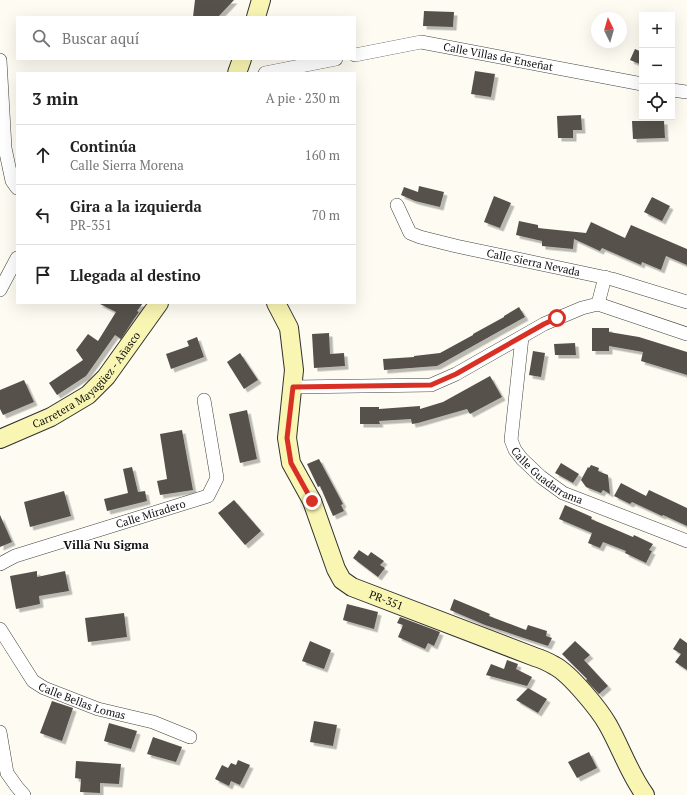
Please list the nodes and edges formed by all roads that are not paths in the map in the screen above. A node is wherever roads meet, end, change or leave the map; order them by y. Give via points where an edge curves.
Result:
1 (261, 0) edge
2 (256, 16) edge
3 (356, 55) edge
4 (0, 60) edge
5 (242, 60) edge
6 (331, 60) edge
7 (237, 72) edge
8 (270, 72) edge
9 (639, 83) edge
10 (675, 90) edge
11 (687, 92) edge
12 (16, 187) edge
13 (397, 205) dead end
14 (16, 260) edge
15 (605, 277) junction
16 (0, 290) edge
17 (687, 302) edge
18 (158, 304) edge
19 (277, 304) edge
20 (598, 304) junction
21 (687, 334) edge
22 (522, 337) junction
23 (293, 387) junction
24 (204, 400) dead end
25 (0, 439) edge
26 (687, 541) edge
27 (0, 564) edge
28 (0, 629) edge
29 (0, 732) edge
30 (190, 737) dead end
31 (24, 795) edge
32 (645, 795) edge

1 - 2 street
3 - 9 street, Calle Villas de Enseñat via 421,42
4 - 12 street via 5,148 12,181
5 - 7 street
6 - 8 street
10 - 11 street
13 - 15 street, Calle Sierra Nevada via 410,233 420,237
14 - 16 street
15 - 17 street, Calle Sierra Nevada
15 - 20 street
18 - 25 street, Carretera Mayagüez - Añasco via 106,377 88,395 51,416
19 - 23 street, PR-351 / PR-351 via 289,328 294,370
20 - 21 street
20 - 22 street via 544,324
22 - 23 street via 431,385
22 - 26 street, Calle Guadarrama via 511,440 515,450 541,476 563,493
23 - 32 street, PR-351 / PR-351 via 287,438 291,463 312,501 342,580 352,587 555,666 586,696 607,724 636,783
24 - 27 street, Calle Miradero via 217,478 208,496 15,556
28 - 30 street, Calle Bellas Lomas via 33,681 44,688 98,709 154,722
29 - 31 street via 7,773

